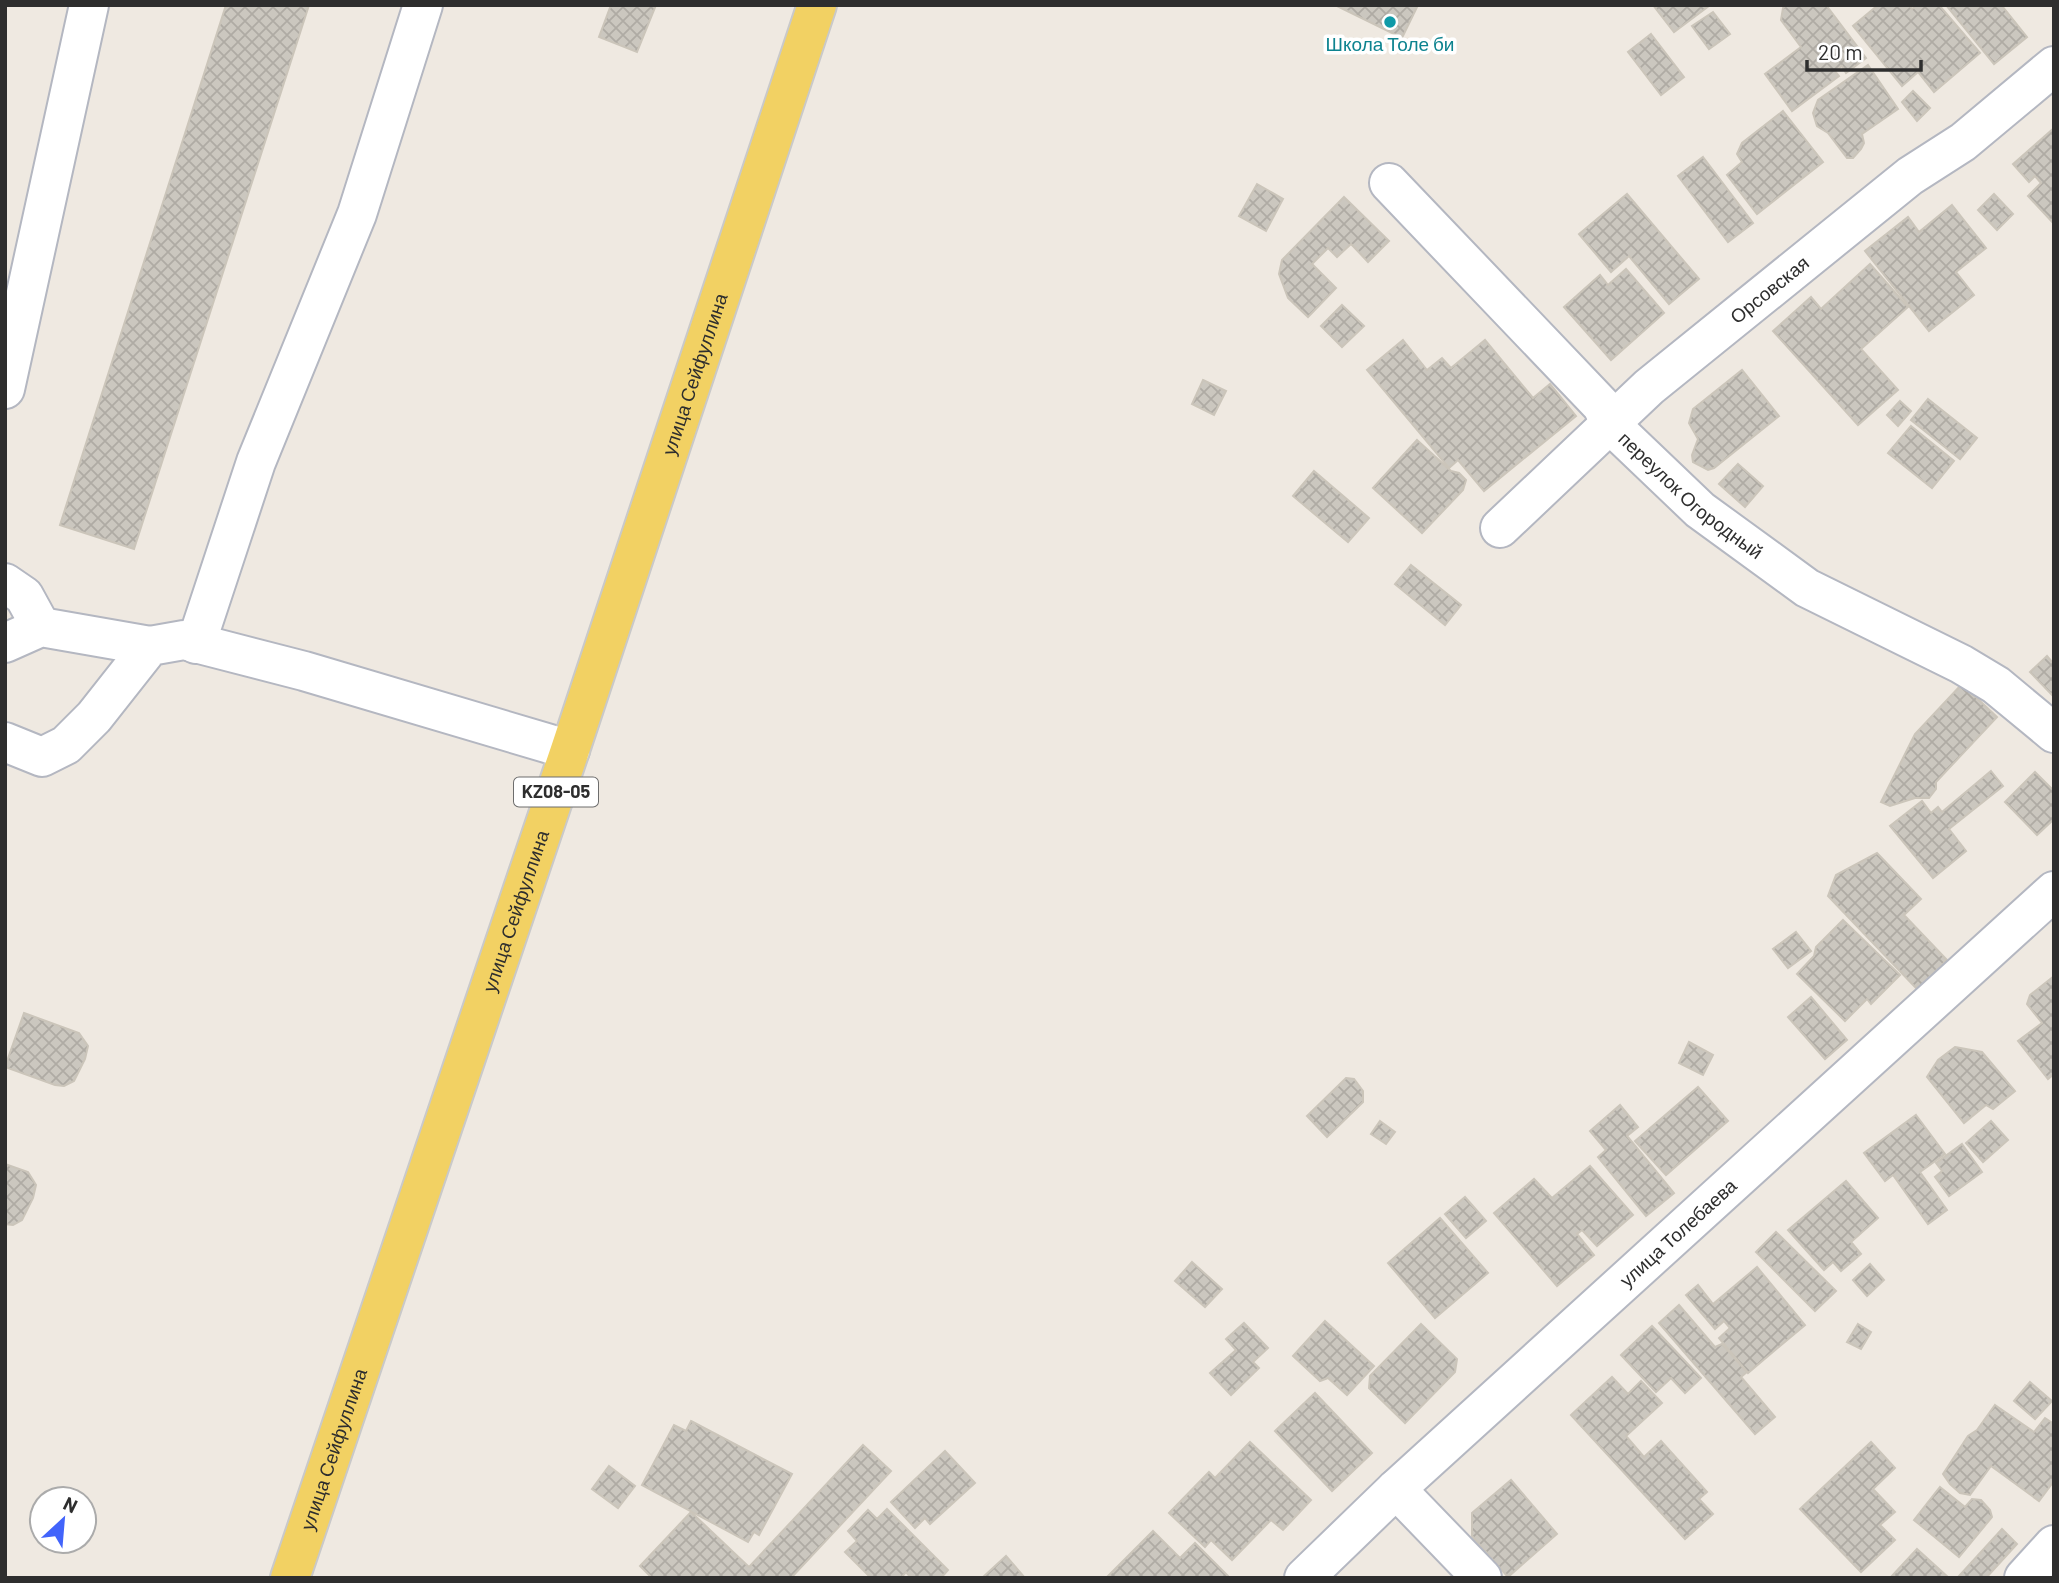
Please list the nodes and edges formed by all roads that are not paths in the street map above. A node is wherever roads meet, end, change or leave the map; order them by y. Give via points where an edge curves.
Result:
1 (89, 5) edge
2 (423, 5) edge
3 (817, 5) edge
4 (2054, 66) edge
5 (1389, 183) dead end
6 (5, 389) edge
7 (1611, 425) junction
8 (1500, 528) dead end
9 (5, 583) edge
10 (41, 627) junction
11 (5, 643) edge
12 (196, 643) junction
13 (150, 646) junction
14 (2054, 733) edge
15 (5, 742) edge
16 (570, 750) junction
17 (2054, 891) edge
18 (1396, 1489) junction
19 (2054, 1545) edge
20 (290, 1578) edge
21 (1304, 1578) edge
22 (1482, 1578) edge
23 (2024, 1578) edge

1 - 6 street
2 - 12 street via 357,214 256,462
3 - 16 main road, улица Сейфуллина / KZ08-05
4 - 7 street, Орсовская via 1671,369
5 - 7 street, переулок Огородный via 1602,406
7 - 8 street, Орсовская
7 - 14 street, переулок Огородный via 1700,510 1807,587 1961,664 1996,685
9 - 10 street via 24,596
10 - 11 street
10 - 13 street
12 - 13 street via 184,640
12 - 16 street
13 - 15 street via 66,745 42,757
16 - 20 main road, улица Сейфуллина / KZ08-05
17 - 18 street, улица Толебаева
18 - 21 street, улица Толебаева
18 - 22 street
19 - 23 street

